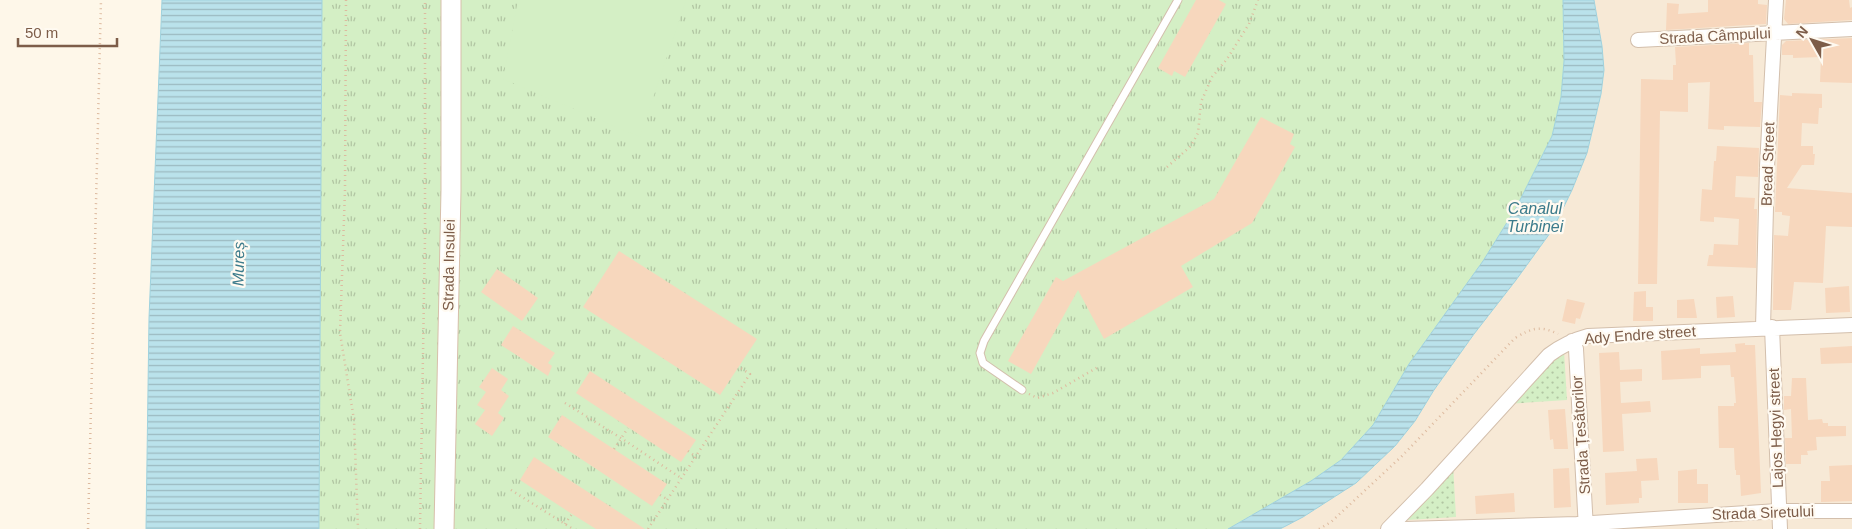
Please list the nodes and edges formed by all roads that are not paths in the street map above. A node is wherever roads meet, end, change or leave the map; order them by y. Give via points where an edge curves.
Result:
1 (451, 0) edge
2 (1178, 0) edge
3 (1776, 0) edge
4 (1852, 29) edge
5 (1774, 34) junction
6 (1638, 40) dead end
7 (1852, 325) edge
8 (1767, 327) junction
9 (1572, 341) junction
10 (1022, 390) road end
11 (1778, 510) junction
12 (1850, 515) edge
13 (1586, 526) edge
14 (1397, 528) edge
15 (444, 529) edge
16 (1780, 529) edge

1 - 15 street, Strada Insulei via 451,190
2 - 10 lane via 984,341 980,353 983,363
3 - 5 street, Bread Street
4 - 5 street, Strada Câmpului
5 - 6 street, Strada Câmpului
5 - 8 street, Bread Street via 1768,167
7 - 8 street, Ady Endre street
8 - 9 street, Ady Endre street via 1588,336
8 - 11 street, Lajos Hegyi street
9 - 13 street, Strada Țesătorilor via 1576,349
9 - 14 street, Ady Endre street via 1548,355
11 - 12 street, Strada Siretului
11 - 13 street, Strada Siretului
11 - 16 street, Lajos Hegyi street
13 - 14 street, Strada Siretului

